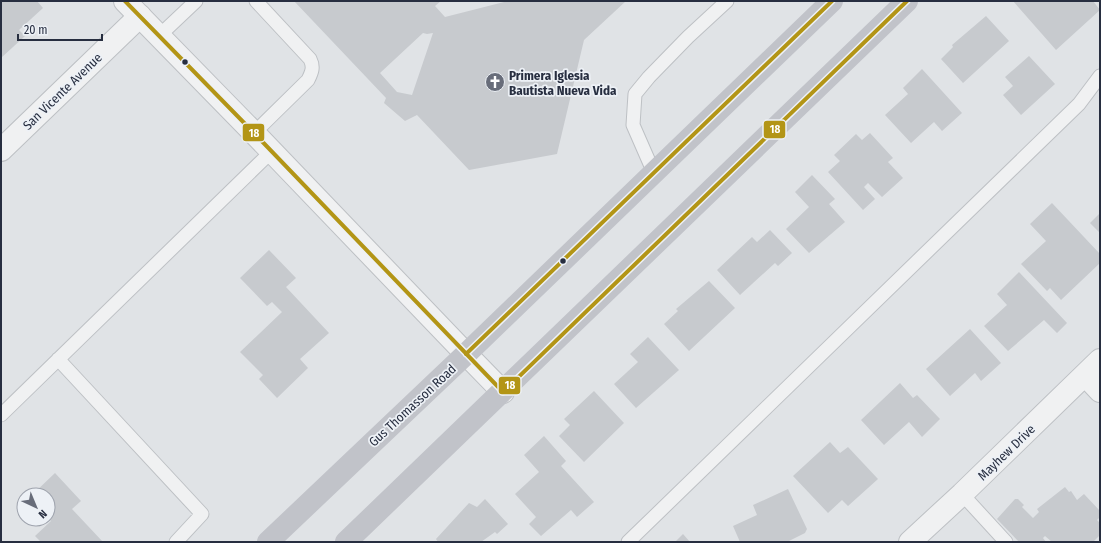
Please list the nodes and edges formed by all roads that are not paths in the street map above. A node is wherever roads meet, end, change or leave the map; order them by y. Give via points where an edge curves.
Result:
1 (196, 1) edge
2 (256, 1) edge
3 (727, 1) edge
4 (832, 1) edge
5 (908, 1) edge
6 (133, 9) edge
7 (159, 36) junction
8 (1100, 76) edge
9 (254, 133) junction
10 (1, 150) edge
11 (272, 151) junction
12 (654, 173) junction
13 (466, 354) junction
14 (58, 359) junction
15 (1100, 360) edge
16 (1085, 375) junction
17 (1100, 391) edge
18 (503, 392) junction
19 (1, 415) edge
20 (962, 494) junction
21 (176, 542) edge
22 (268, 542) edge
23 (346, 542) edge
24 (628, 542) edge
25 (910, 542) edge
26 (1006, 542) edge

1 - 7 lane
2 - 9 lane via 310,59 312,72 308,80
3 - 12 lane via 665,60 635,94 633,125
4 - 12 main road, Gus Thomasson Road
5 - 18 main road
6 - 7 street
6 - 10 street, San Vicente Avenue
7 - 9 street
8 - 24 lane via 1079,104
9 - 11 street
11 - 13 street
11 - 14 lane
12 - 13 main road, Gus Thomasson Road
13 - 18 street
13 - 22 main road, Gus Thomasson Road
14 - 19 lane
14 - 21 lane via 202,514
15 - 16 street, Mayhew Drive
16 - 17 street
16 - 20 street, Mayhew Drive
18 - 23 main road
20 - 25 street, Mayhew Drive
20 - 26 lane

